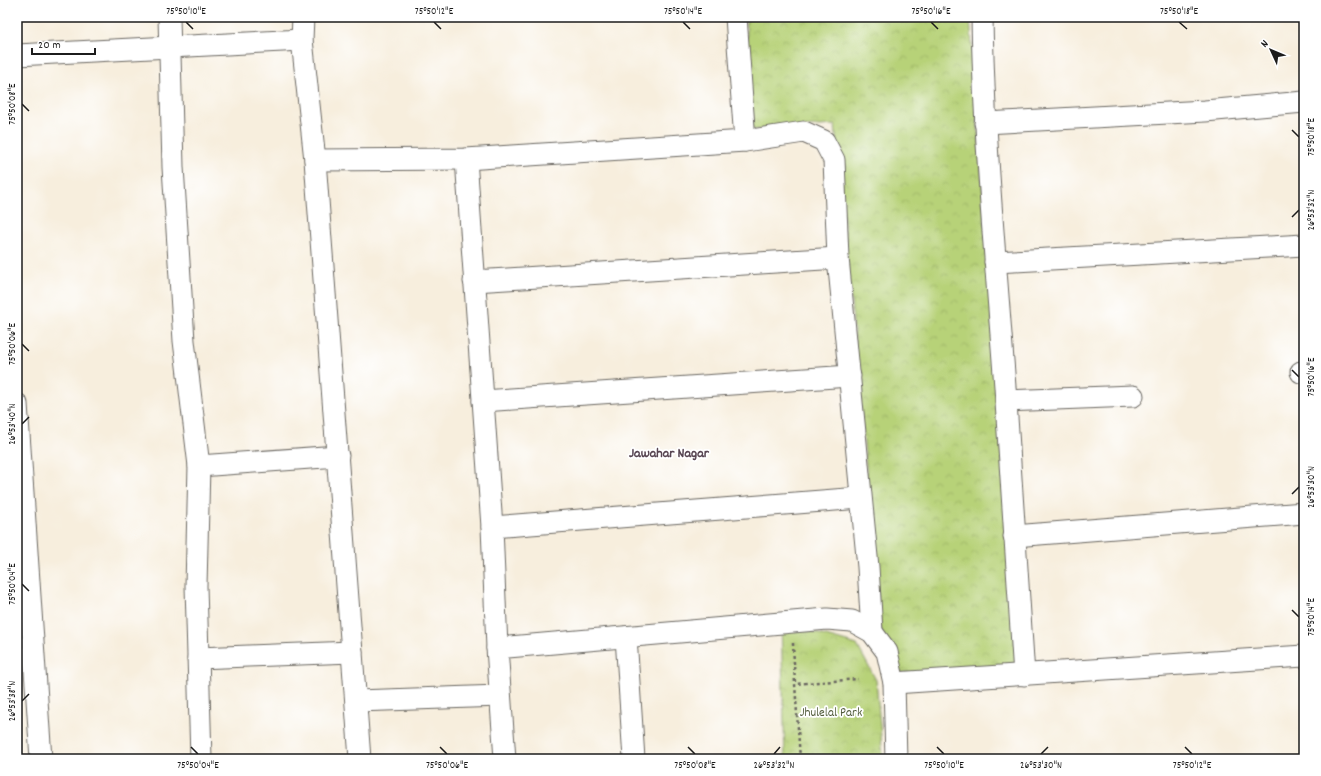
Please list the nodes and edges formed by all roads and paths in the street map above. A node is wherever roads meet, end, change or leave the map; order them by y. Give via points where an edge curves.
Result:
1 (169, 17) edge
2 (303, 17) edge
3 (736, 17) edge
4 (982, 17) edge
5 (302, 40) junction
6 (170, 47) junction
7 (17, 55) edge
8 (1304, 102) edge
9 (985, 123) junction
10 (745, 141) junction
11 (466, 159) junction
12 (315, 160) junction
13 (1304, 245) edge
14 (838, 258) junction
15 (994, 262) junction
16 (474, 281) junction
17 (850, 376) junction
18 (1133, 396) dead end
19 (483, 401) junction
20 (1006, 401) junction
21 (17, 404) edge
22 (338, 456) junction
23 (199, 466) junction
24 (860, 498) junction
25 (1304, 513) edge
26 (492, 527) junction
27 (1014, 536) junction
28 (792, 622) junction
29 (872, 632) junction
30 (626, 637) junction
31 (497, 648) junction
32 (352, 652) junction
33 (1304, 656) edge
34 (198, 658) junction
35 (1024, 675) junction
36 (858, 679) dead end
37 (894, 683) junction
38 (795, 684) junction
39 (500, 696) junction
40 (357, 701) junction
41 (41, 759) edge
42 (201, 759) edge
43 (360, 759) edge
44 (505, 759) edge
45 (634, 759) edge
46 (800, 759) edge
47 (896, 759) edge

1 - 6 street
2 - 5 street
3 - 10 street
4 - 9 street
5 - 6 street
5 - 12 street
6 - 7 street
6 - 23 street via 173,167 184,341
8 - 9 street via 1205,111
9 - 15 street
10 - 11 street
10 - 14 street via 804,132 824,141 834,160
11 - 12 street
11 - 16 street
12 - 22 street
13 - 15 street
14 - 16 street
14 - 17 street
15 - 20 street
16 - 19 street
17 - 19 street
17 - 24 street
18 - 20 street
19 - 26 street
20 - 27 street
21 - 41 street
22 - 23 street
22 - 32 street
23 - 34 street via 196,586
24 - 26 street
24 - 29 street
25 - 27 street
26 - 31 street
27 - 35 street
28 - 29 street via 852,620
28 - 30 street
28 - 38 path
29 - 37 street via 887,652
30 - 31 street
30 - 45 street
31 - 39 street
32 - 34 street
32 - 40 street
33 - 35 street
34 - 42 street
35 - 37 street
36 - 38 path
37 - 47 street
38 - 46 path
39 - 40 street
39 - 44 street
40 - 43 street

